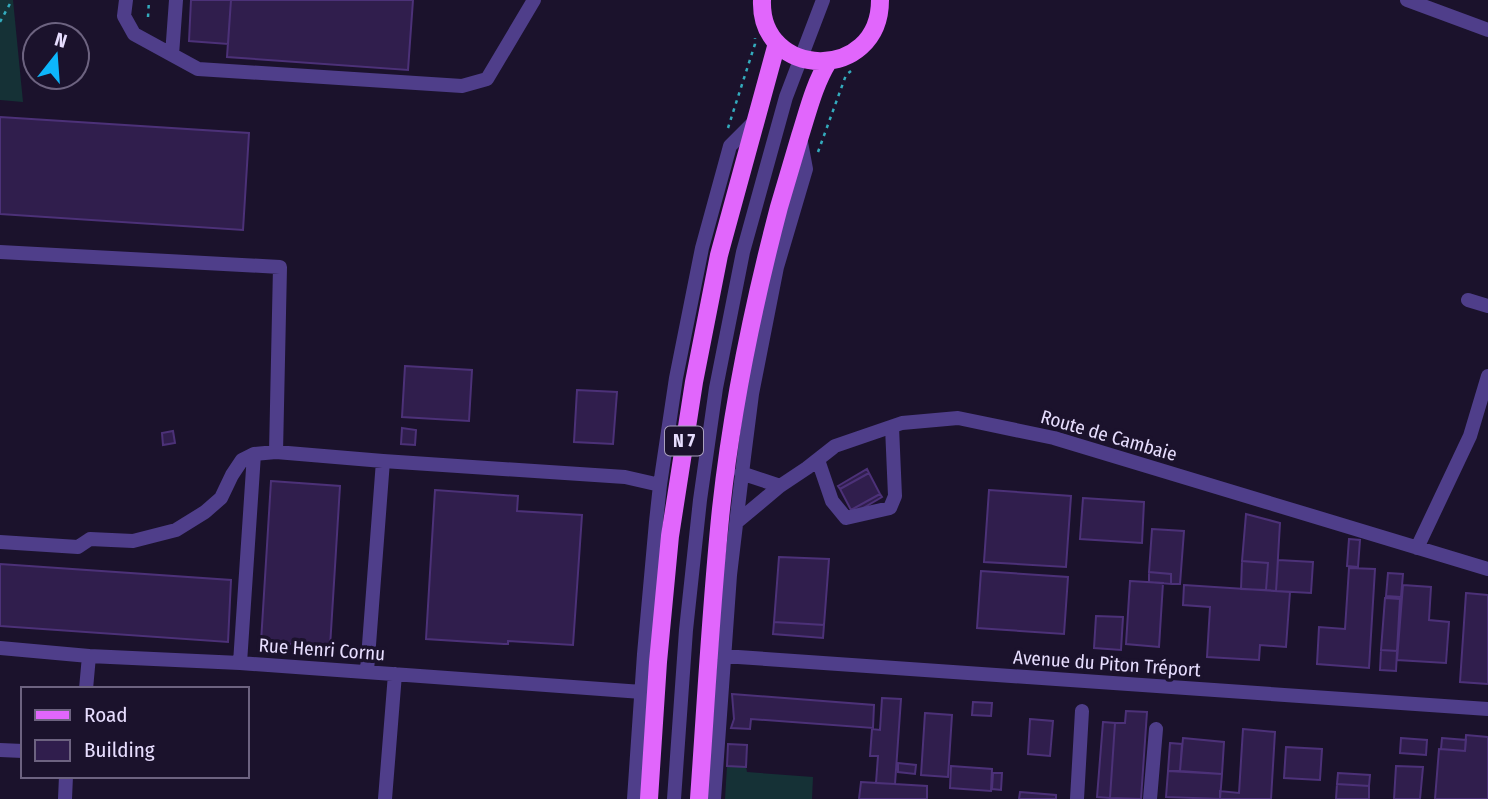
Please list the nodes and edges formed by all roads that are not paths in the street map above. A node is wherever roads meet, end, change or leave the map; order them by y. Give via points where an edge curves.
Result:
1 (126, 0) edge
2 (176, 0) edge
3 (534, 0) edge
4 (762, 0) edge
5 (823, 0) edge
6 (880, 0) edge
7 (1407, 0) edge
8 (1488, 30) edge
9 (777, 43) junction
10 (172, 55) junction
11 (800, 58) junction
12 (828, 62) junction
13 (755, 121) junction
14 (800, 136) junction
15 (0, 251) edge
16 (1468, 300) dead end
17 (1488, 306) edge
18 (1488, 376) edge
19 (891, 427) junction
20 (276, 452) junction
21 (254, 454) junction
22 (818, 460) junction
23 (383, 461) junction
24 (741, 473) junction
25 (660, 485) junction
26 (780, 486) junction
27 (737, 522) junction
28 (0, 542) edge
29 (1417, 548) junction
30 (1488, 569) edge
31 (0, 648) edge
32 (89, 656) junction
33 (723, 656) junction
34 (240, 663) junction
35 (367, 671) junction
36 (395, 674) junction
37 (86, 687) edge
38 (642, 692) junction
39 (1488, 709) edge
40 (1082, 711) dead end
41 (1156, 729) dead end
42 (0, 750) edge
43 (21, 751) edge
44 (66, 778) edge
45 (65, 799) edge
46 (385, 799) edge
47 (634, 799) edge
48 (649, 799) edge
49 (674, 799) edge
50 (699, 799) edge
51 (714, 799) edge
52 (1077, 799) edge
53 (1150, 799) edge

1 - 10 street via 124,16 134,34
2 - 10 street
3 - 10 street via 487,79 462,86 198,69
4 - 9 main road via 767,28
5 - 11 street
6 - 12 main road via 878,21 870,37 856,51
7 - 8 street
9 - 11 main road
9 - 13 main road, N 7
11 - 12 main road
11 - 49 street via 743,252 716,388 686,630
12 - 14 main road, N 7
13 - 25 street via 730,146 702,248
13 - 48 main road, N 7 via 719,255 683,448 658,662
14 - 24 street via 806,169 777,267
14 - 50 main road, N 7 via 765,260 728,454
15 - 20 street via 280,267
16 - 17 street
18 - 29 street via 1470,436
19 - 22 street, Route de Cambaie via 835,446
19 - 22 street via 895,496 890,508 846,518 832,501
19 - 29 street, Route de Cambaie via 958,418 1054,438
20 - 21 street
20 - 23 street
21 - 28 street via 242,460 221,499 176,530 133,541 90,540 78,547
21 - 34 street
22 - 26 street, Route de Cambaie
23 - 25 street via 625,477
23 - 35 street
24 - 26 street
24 - 27 street
25 - 38 street
26 - 27 street, Route de Cambaie
27 - 33 street
29 - 30 street, Route de Cambaie
31 - 32 street, Rue Henri Cornu
32 - 34 street, Rue Henri Cornu
32 - 37 street
33 - 39 street, Avenue du Piton Tréport
33 - 51 street
34 - 35 street, Rue Henri Cornu
35 - 36 street, Rue Henri Cornu
36 - 38 street, Rue Henri Cornu
36 - 46 street
38 - 47 street
40 - 52 street
41 - 53 street
42 - 43 street
44 - 45 street

